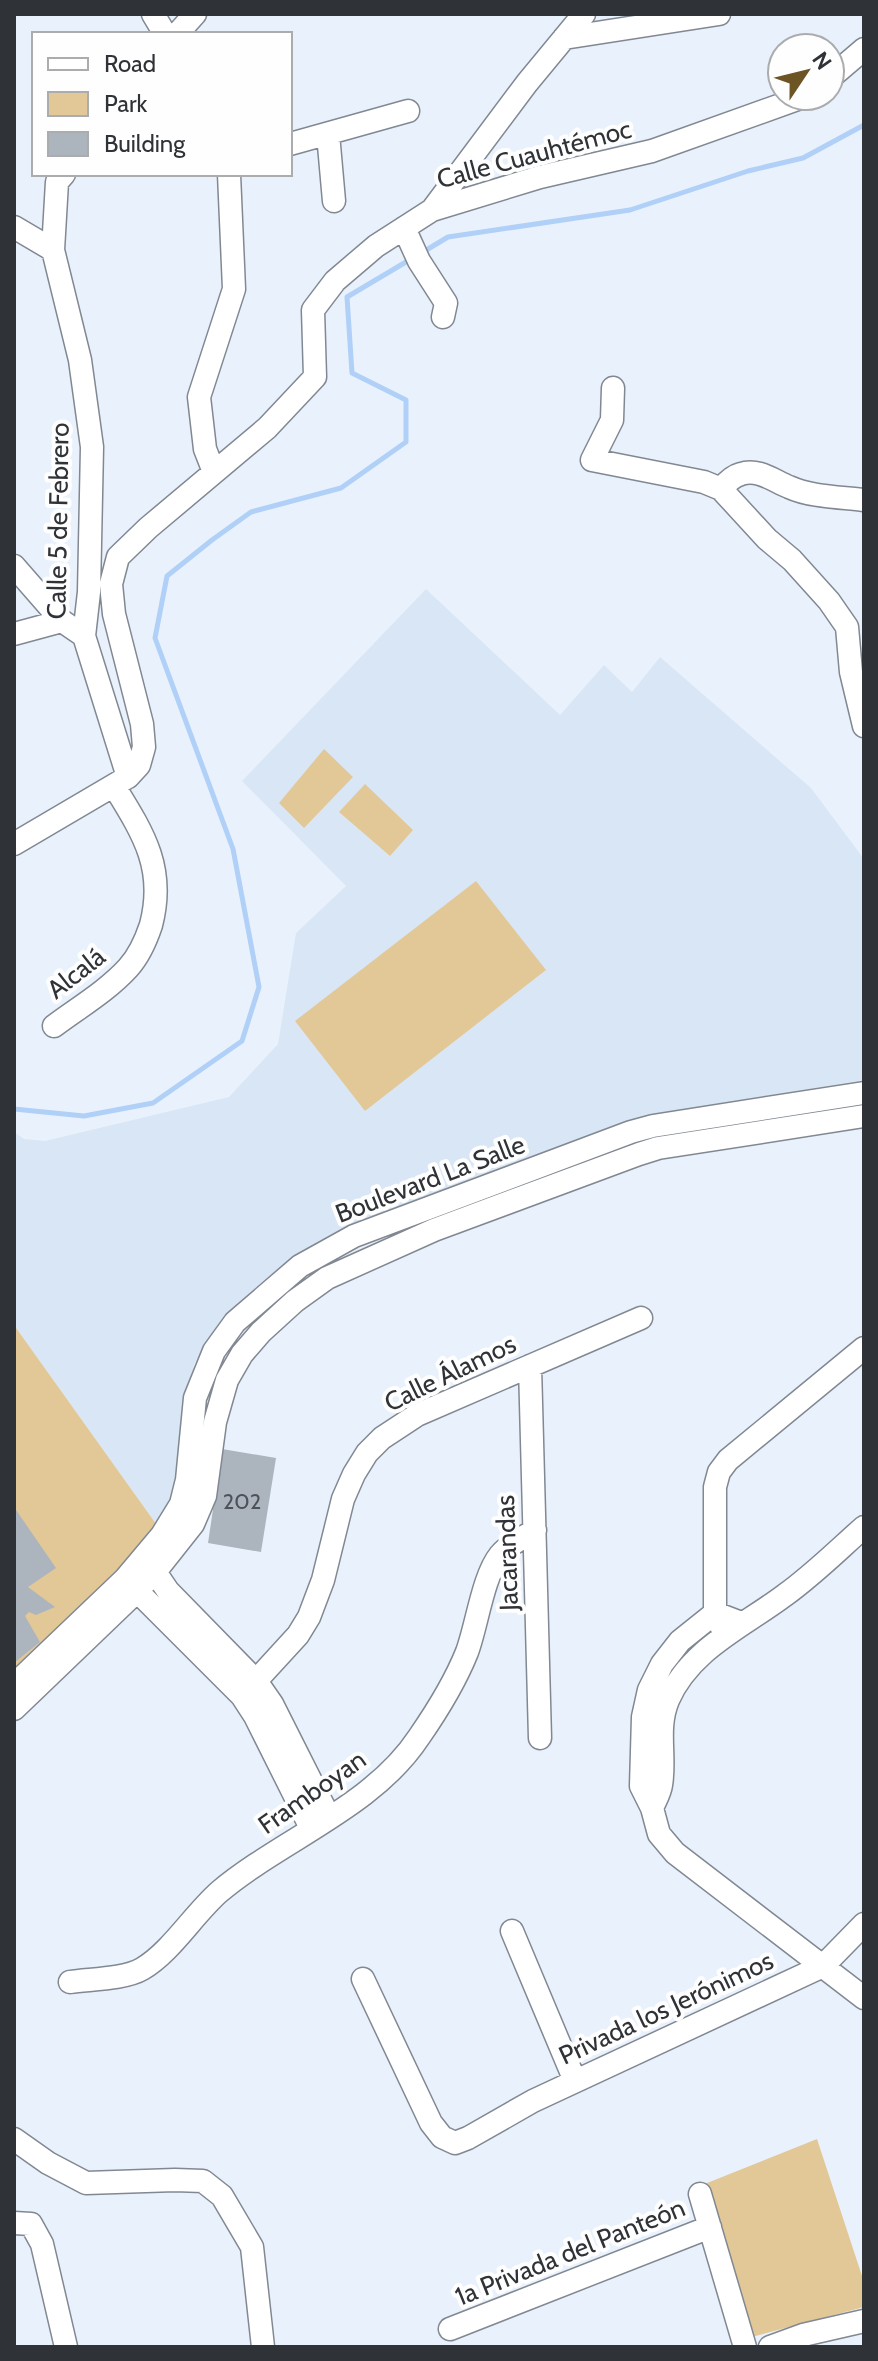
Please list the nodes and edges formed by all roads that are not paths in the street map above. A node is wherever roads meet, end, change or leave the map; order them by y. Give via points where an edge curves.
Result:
1 (153, 14) edge
2 (195, 14) edge
3 (584, 14) edge
4 (719, 14) edge
5 (164, 32) edge
6 (179, 32) edge
7 (564, 38) junction
8 (864, 49) edge
9 (846, 64) edge
10 (766, 110) edge
11 (408, 111) dead end
12 (328, 134) junction
13 (292, 143) edge
14 (62, 176) edge
15 (229, 176) edge
16 (334, 201) dead end
17 (432, 210) junction
18 (14, 227) edge
19 (406, 234) junction
20 (53, 250) junction
21 (443, 317) dead end
22 (613, 388) dead end
23 (214, 472) junction
24 (721, 489) junction
25 (864, 500) edge
26 (14, 566) edge
27 (62, 621) junction
28 (14, 634) edge
29 (84, 636) junction
30 (864, 726) edge
31 (121, 781) junction
32 (14, 844) edge
33 (54, 1026) dead end
34 (864, 1093) edge
35 (864, 1116) edge
36 (641, 1318) dead end
37 (864, 1348) edge
38 (530, 1366) junction
39 (864, 1527) edge
40 (535, 1530) junction
41 (150, 1565) junction
42 (131, 1585) junction
43 (715, 1613) junction
44 (734, 1628) junction
45 (14, 1685) edge
46 (249, 1688) junction
47 (14, 1709) edge
48 (540, 1738) dead end
49 (652, 1808) junction
50 (320, 1822) junction
51 (864, 1924) edge
52 (512, 1931) dead end
53 (823, 1966) junction
54 (363, 1979) dead end
55 (70, 1982) dead end
56 (864, 1998) edge
57 (575, 2081) junction
58 (14, 2139) edge
59 (700, 2194) dead end
60 (14, 2223) edge
61 (710, 2227) junction
62 (864, 2321) edge
63 (450, 2329) dead end
64 (66, 2347) edge
65 (263, 2347) edge
66 (745, 2347) edge
67 (770, 2347) edge

1 - 5 street
2 - 6 street
3 - 7 street
4 - 7 street
7 - 17 street
8 - 9 street
10 - 17 street, Calle Cuauhtémoc via 652,151
11 - 12 street
12 - 13 street
12 - 16 street
14 - 20 street, Calle 5 de Febrero via 57,182
15 - 23 street via 234,289 199,397 205,449
17 - 19 street, Calle Cuauhtémoc
18 - 20 street
19 - 21 street via 446,303
19 - 23 street, Calle Cuauhtémoc via 376,246 335,281 313,310 315,377 267,428
20 - 29 street, Calle 5 de Febrero via 80,360 92,447
22 - 24 street via 612,420 592,460
23 - 31 street, Calle Cuauhtémoc via 118,557 111,584 114,614 144,736 139,765
24 - 25 street via 742,473 762,474 792,489
24 - 30 street via 792,560 847,627
26 - 27 street
27 - 28 street
27 - 29 street
29 - 31 street, Alcalá
31 - 32 street
31 - 33 street, Alcalá via 154,863 152,920 128,968
34 - 41 street, Boulevard La Salle via 631,1132 354,1236 300,1266 235,1322 214,1351 195,1398 181,1504
35 - 41 street, Boulevard La Salle via 658,1148 434,1230 327,1278 295,1301 242,1354 227,1380 205,1496 193,1524
36 - 38 street, Calle Álamos
37 - 43 street via 719,1472
38 - 40 street, Jacarandas
38 - 46 street, Calle Álamos via 417,1415 367,1453 343,1499 309,1617
39 - 44 street via 786,1595
40 - 48 street, Jacarandas
40 - 50 street, Framboyan via 496,1562 460,1669 418,1740 387,1775
41 - 42 street, Boulevard La Salle
41 - 46 street
42 - 45 street, Boulevard La Salle
42 - 46 street
42 - 47 street, Boulevard La Salle
43 - 44 street
43 - 49 street via 680,1641 649,1690 641,1786
44 - 49 street via 688,1671 668,1700 661,1729 661,1786
46 - 50 street via 272,1704
49 - 53 street via 659,1834 675,1853
50 - 55 street, Framboyan via 222,1890 143,1969
51 - 53 street
52 - 57 street
53 - 56 street
53 - 57 street, Privada los Jerónimos
54 - 57 street, Privada los Jerónimos via 431,2123 448,2141 461,2141
58 - 65 street via 86,2183 203,2181 222,2196 252,2247
59 - 61 street, 1a Privada del Panteón
60 - 64 street via 31,2224 42,2244
61 - 63 street, 1a Privada del Panteón
61 - 66 street, 1a Privada del Panteón
62 - 67 street

